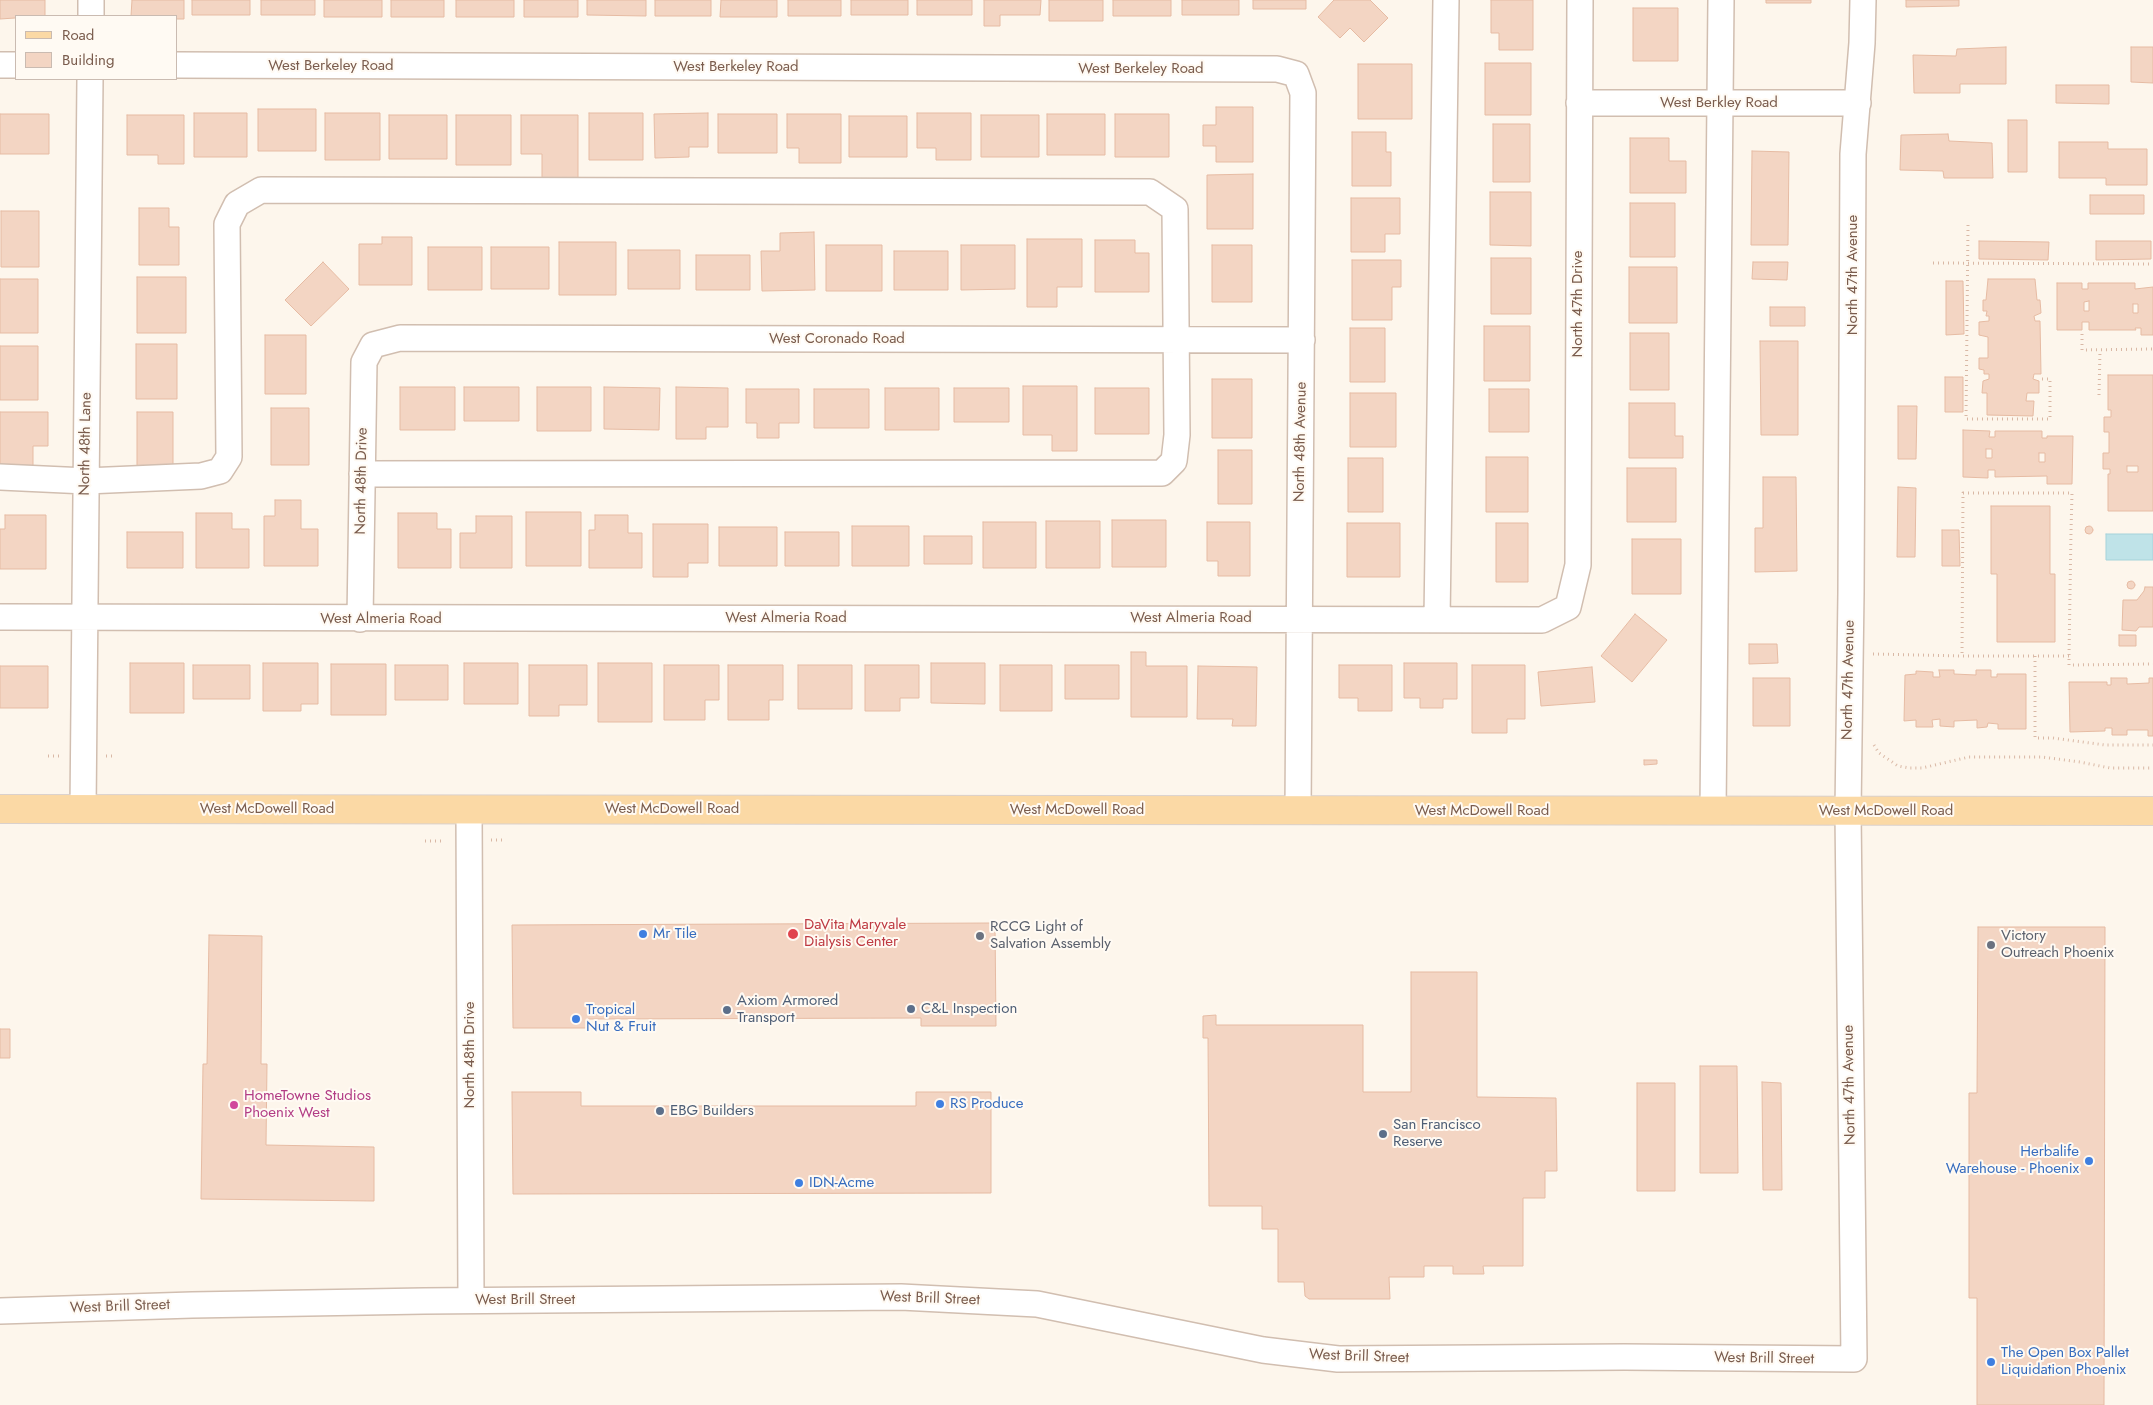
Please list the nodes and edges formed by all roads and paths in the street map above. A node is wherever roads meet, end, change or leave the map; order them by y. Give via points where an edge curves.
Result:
1 (91, 0) edge
2 (1446, 0) edge
3 (1580, 0) edge
4 (1721, 0) edge
5 (1863, 0) edge
6 (91, 15) edge
7 (0, 65) edge
8 (15, 65) edge
9 (178, 65) edge
10 (1296, 74) joint
11 (90, 80) edge
12 (1579, 103) junction
13 (1720, 103) junction
14 (1858, 103) junction
15 (1968, 225) dead end
16 (1933, 263) dead end
17 (1968, 263) junction
18 (2153, 264) edge
19 (2082, 334) dead end
20 (1176, 340) junction
21 (1302, 340) junction
22 (373, 345) joint
23 (2100, 350) junction
24 (2153, 350) edge
25 (2042, 379) dead end
26 (2099, 395) dead end
27 (362, 474) junction
28 (0, 477) edge
29 (86, 480) junction
30 (1568, 608) joint
31 (0, 617) edge
32 (85, 618) junction
33 (1300, 618) junction
34 (360, 619) junction
35 (1437, 619) junction
36 (1869, 654) dead end
37 (1962, 656) junction
38 (2034, 656) junction
39 (2069, 656) junction
40 (2153, 664) edge
41 (1872, 740) dead end
42 (2153, 745) edge
43 (2153, 768) edge
44 (0, 809) edge
45 (83, 809) junction
46 (469, 809) junction
47 (1298, 810) junction
48 (1713, 811) junction
49 (1848, 811) junction
50 (2153, 811) edge
51 (471, 1300) junction
52 (0, 1311) edge
53 (1854, 1360) joint

1 - 6 street
2 - 35 street
3 - 12 street, North 47th Drive
4 - 13 street
5 - 14 street, North 47th Avenue
7 - 8 street
9 - 10 street, West Berkeley Road via 1278,69
10 - 21 street, North 48th Avenue via 1303,93
11 - 29 street, North 48th Lane
12 - 13 street, West Berkley Road
12 - 30 street, North 47th Drive via 1578,564
13 - 14 street, West Berkley Road
13 - 48 street
14 - 49 street, North 47th Avenue via 1853,154
15 - 17 path
16 - 17 path
17 - 18 path
17 - 25 path via 1966,418 2050,419 2050,379
19 - 23 path via 2082,350
20 - 21 street, West Coronado Road
20 - 22 street, West Coronado Road via 400,338
20 - 27 street via 1177,435 1174,461 1162,472
20 - 29 street via 1176,209 1150,192 261,190 237,204 227,224 228,457 220,471 201,476
21 - 33 street, North 48th Avenue
22 - 27 street, North 48th Drive via 364,362
23 - 24 path
23 - 26 path
27 - 34 street, North 48th Drive
28 - 29 street
29 - 32 street, North 48th Lane
30 - 35 street, West Almeria Road via 1542,620
31 - 32 street, West Almeria Road
32 - 34 street, West Almeria Road
32 - 45 street, North 48th Lane
33 - 34 street, West Almeria Road
33 - 35 street, West Almeria Road
33 - 47 street, North 48th Avenue
36 - 37 path
37 - 38 path
37 - 39 path via 1963,493 2072,493
38 - 39 path
38 - 42 path via 2036,738 2105,746
39 - 40 path via 2069,665
41 - 43 path via 1879,753 1898,766 1909,768 1922,768 1969,756 2042,757 2110,768
44 - 45 main road, West McDowell Road
45 - 46 main road, West McDowell Road
46 - 47 main road, West McDowell Road
46 - 51 street, North 48th Drive
47 - 48 main road, West McDowell Road
48 - 49 main road, West McDowell Road
49 - 50 main road, West McDowell Road
49 - 53 street, North 47th Avenue
51 - 52 street, West Brill Street
51 - 53 street, West Brill Street via 901,1297 1002,1301 1068,1309 1263,1350 1338,1359 1624,1357

